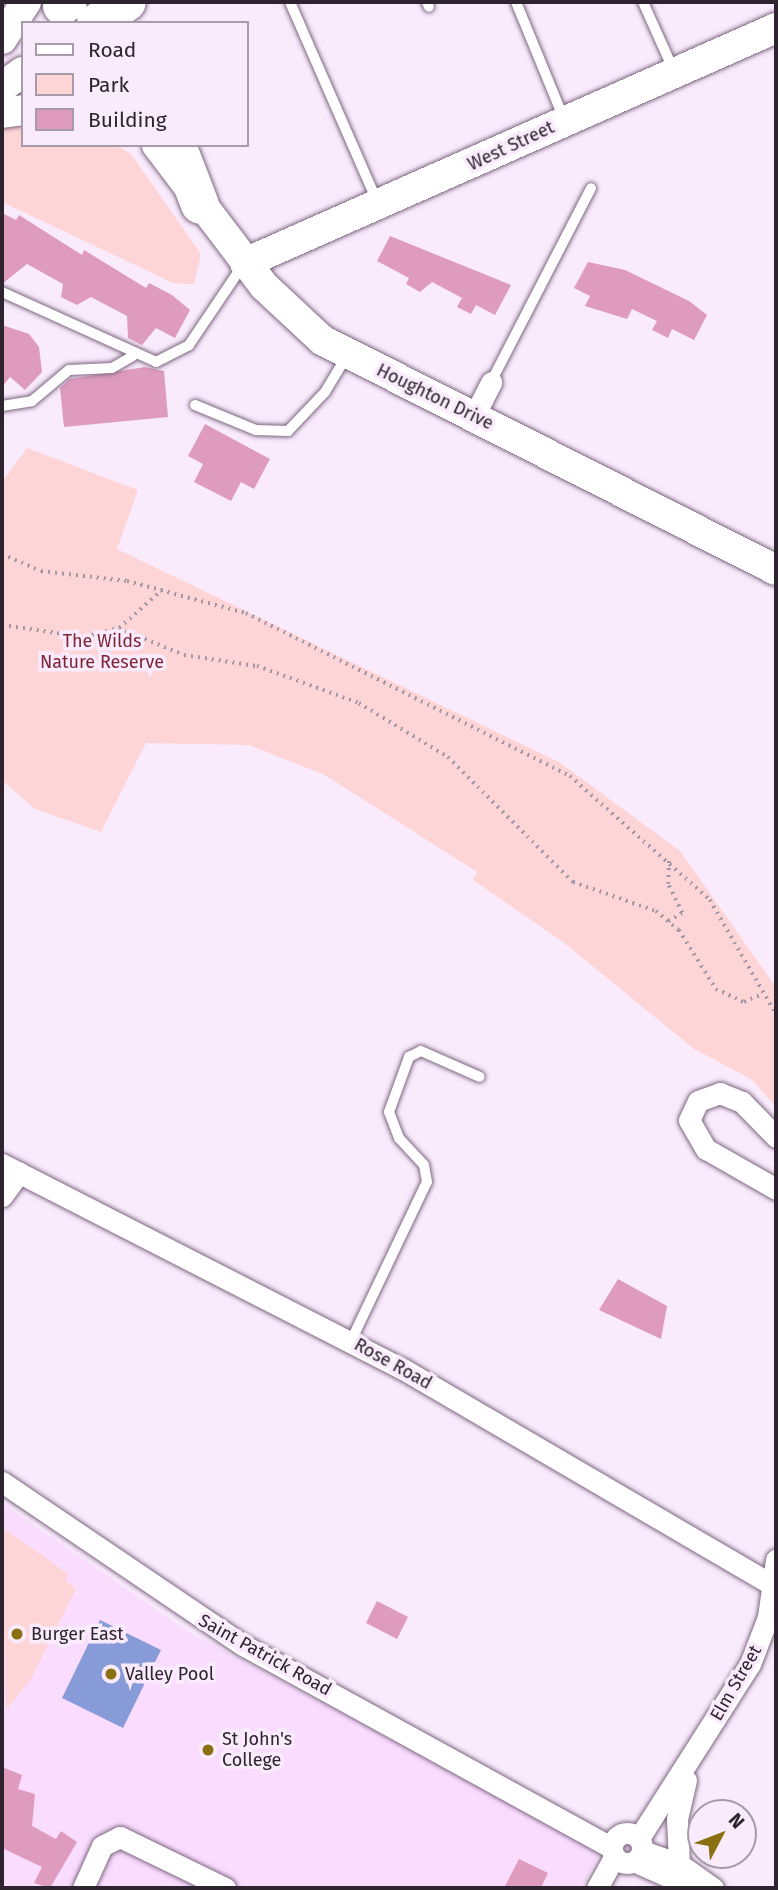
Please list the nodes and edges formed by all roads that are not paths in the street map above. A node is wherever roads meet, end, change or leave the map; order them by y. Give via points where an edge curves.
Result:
1 (127, 2) edge
2 (154, 2) edge
3 (290, 2) edge
4 (516, 2) edge
5 (643, 2) edge
6 (54, 9) edge
7 (33, 21) edge
8 (99, 21) edge
9 (145, 21) edge
10 (21, 28) edge
11 (776, 28) edge
12 (21, 33) edge
13 (2, 39) edge
14 (2, 47) edge
15 (21, 73) edge
16 (675, 74) junction
17 (2, 87) edge
18 (21, 110) edge
19 (2, 113) edge
20 (564, 121) junction
21 (146, 147) edge
22 (161, 147) edge
23 (176, 158) edge
24 (592, 188) dead end
25 (201, 205) joint
26 (379, 206) junction
27 (245, 263) junction
28 (2, 292) edge
29 (348, 354) junction
30 (133, 356) junction
31 (491, 382) joint
32 (195, 405) dead end
33 (2, 406) edge
34 (474, 416) junction
35 (776, 569) edge
36 (480, 1077) dead end
37 (776, 1136) edge
38 (10, 1169) edge
39 (776, 1189) edge
40 (2, 1196) edge
41 (351, 1341) junction
42 (2, 1482) edge
43 (776, 1560) edge
44 (773, 1585) junction
45 (698, 1745) junction
46 (627, 1848) junction
47 (679, 1864) junction
48 (82, 1888) edge
49 (225, 1888) edge
50 (597, 1888) edge
51 (607, 1888) edge
52 (694, 1888) edge
53 (713, 1888) edge

1 - 8 highway
2 - 9 highway
3 - 26 lane
4 - 20 lane
5 - 16 lane
6 - 7 main road
10 - 13 main road
11 - 16 main road, West Street
12 - 14 main road
15 - 17 main road
16 - 20 main road, West Street
18 - 19 main road
20 - 26 main road, West Street
21 - 23 main road
22 - 23 main road
23 - 25 highway
24 - 31 lane
25 - 27 main road, Houghton Drive
26 - 27 main road, West Street
27 - 29 main road, Houghton Drive via 302,324
27 - 30 lane via 184,349 156,362
28 - 30 lane
29 - 32 lane via 325,392 288,431 256,430
29 - 34 main road, Houghton Drive
30 - 33 lane via 112,368 69,370 32,401
31 - 34 street
34 - 35 main road, Houghton Drive
36 - 41 lane via 421,1051 409,1058 388,1112 399,1138 424,1165 427,1182
37 - 39 street via 743,1101 720,1093 698,1101 689,1119 706,1150
38 - 40 street
38 - 41 street, Rose Road
41 - 44 street, Rose Road
42 - 46 street, Saint Patrick Road via 243,1645 541,1807
43 - 44 street, Elm Street
44 - 45 street, Elm Street via 750,1664
45 - 46 street, Elm Street
45 - 47 street via 678,1808
46 - 47 street, Saint Patrick Road
46 - 50 street, Elm Street
46 - 51 street, Elm Street
46 - 52 street, Saint Patrick Road
47 - 53 street, Saint Patrick Road
48 - 49 street via 102,1846 115,1838 130,1838

